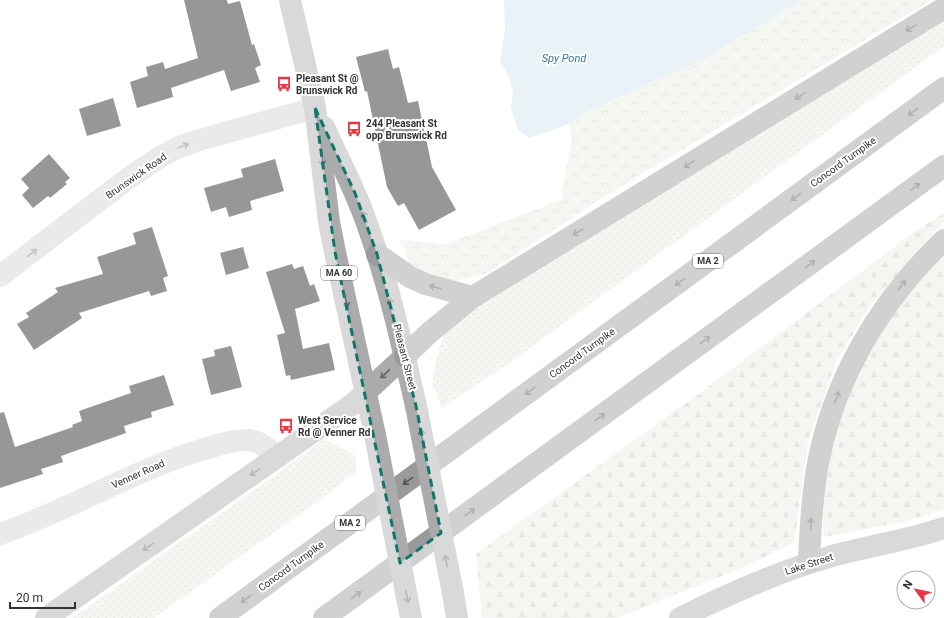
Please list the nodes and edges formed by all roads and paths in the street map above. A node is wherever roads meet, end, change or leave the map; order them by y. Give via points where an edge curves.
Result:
1 (290, 0) edge
2 (944, 8) edge
3 (944, 88) edge
4 (315, 108) junction
5 (944, 166) edge
6 (944, 240) edge
7 (377, 254) junction
8 (0, 276) edge
9 (473, 297) junction
10 (405, 356) junction
11 (366, 393) junction
12 (277, 457) junction
13 (944, 528) edge
14 (0, 534) edge
15 (809, 563) junction
16 (220, 616) edge
17 (46, 618) edge
18 (324, 618) edge
19 (411, 618) edge
20 (457, 618) edge
21 (680, 618) edge

1 - 4 main road, Pleasant Street / MA 60
2 -> 9 highway
3 -> 16 highway, Concord Turnpike / MA 2
7 -> 4 main road, Pleasant Street / MA 60 via 355,193
8 -> 4 street, Brunswick Road via 160,157 206,138
4 -> 11 main road, Pleasant Street / MA 60 via 329,222
18 -> 5 highway
15 -> 6 highway via 817,469 824,437 840,389 878,316 912,273
9 -> 7 highway via 425,284 410,277
10 -> 7 main road, Pleasant Street / MA 60
9 - 10 highway
10 -> 11 main road
20 -> 10 main road, Pleasant Street / MA 60, bridge
11 - 12 main road
11 -> 19 main road, Pleasant Street / MA 60, bridge
12 - 14 street, Venner Road via 258,442 229,442 152,467 49,515
12 -> 17 main road
13 - 15 main road, Lake Street
15 - 21 main road, Lake Street via 753,584

